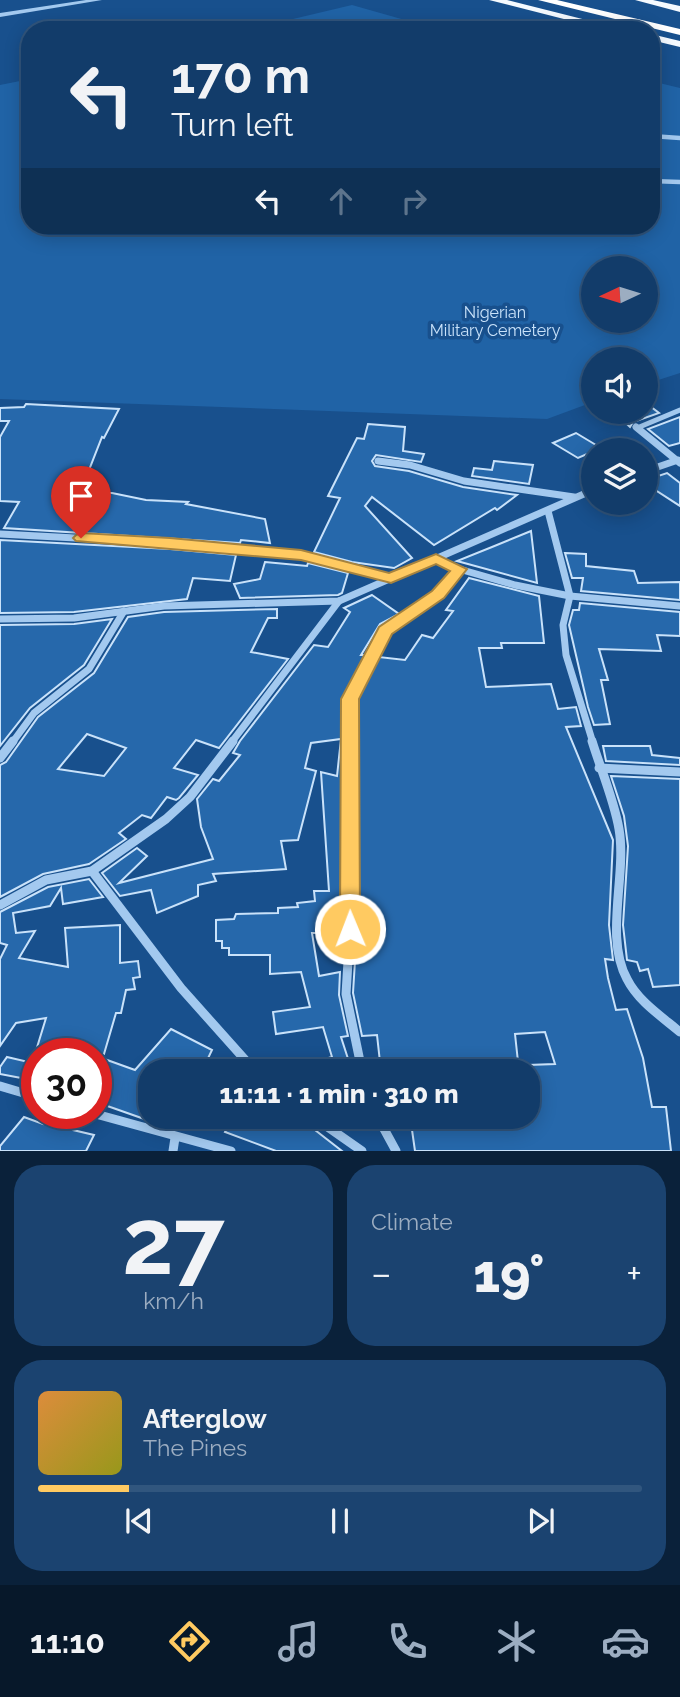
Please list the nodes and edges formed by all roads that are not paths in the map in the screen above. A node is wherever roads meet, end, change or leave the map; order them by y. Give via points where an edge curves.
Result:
1 (99, 0) edge
2 (494, 0) edge
3 (543, 0) edge
4 (593, 0) edge
5 (640, 0) edge
6 (680, 9) edge
7 (0, 15) edge
8 (680, 20) edge
9 (583, 21) edge
10 (633, 21) edge
11 (660, 27) edge
12 (680, 32) edge
13 (660, 39) edge
14 (680, 44) edge
15 (660, 137) edge
16 (680, 138) edge
17 (660, 181) edge
18 (680, 181) edge
19 (680, 410) edge
20 (378, 461) dead end
21 (679, 461) edge
22 (658, 467) edge
23 (581, 494) edge
24 (575, 497) junction
25 (548, 511) junction
26 (0, 534) edge
27 (436, 559) junction
28 (459, 569) junction
29 (391, 579) junction
30 (570, 596) junction
31 (339, 601) junction
32 (680, 606) edge
33 (124, 611) junction
34 (0, 619) edge
35 (0, 758) edge
36 (599, 768) junction
37 (680, 772) edge
38 (92, 872) junction
39 (0, 905) edge
40 (680, 1032) edge
41 (244, 1059) edge
42 (360, 1059) edge
43 (0, 1086) edge
44 (21, 1092) edge
45 (112, 1119) edge
46 (331, 1129) edge
47 (384, 1129) edge
48 (175, 1138) junction
49 (173, 1151) edge
50 (231, 1151) edge
51 (362, 1151) edge
52 (396, 1151) edge

1 - 7 street
2 - 9 highway
3 - 10 highway
4 - 8 highway
5 - 6 highway
11 - 12 highway
13 - 14 highway
15 - 16 street
17 - 18 street
19 - 21 street via 635,427
20 - 24 street via 464,481
21 - 22 street
23 - 24 street
24 - 25 street
25 - 27 street
25 - 30 street
26 - 29 street via 170,542 301,555
27 - 28 street
27 - 29 street
28 - 30 street
28 - 42 street via 438,595 385,631 350,699 346,994
29 - 31 street
30 - 32 street
30 - 36 street via 562,631
31 - 33 street
31 - 38 street via 190,797
33 - 34 street via 74,618
33 - 35 street via 89,669 34,713
36 - 37 street
36 - 40 street via 619,829 615,935 626,978 646,1004
38 - 39 street via 46,880
38 - 41 street via 181,988
43 - 44 street
45 - 48 street
46 - 51 street
47 - 52 street
48 - 49 street
48 - 50 street

